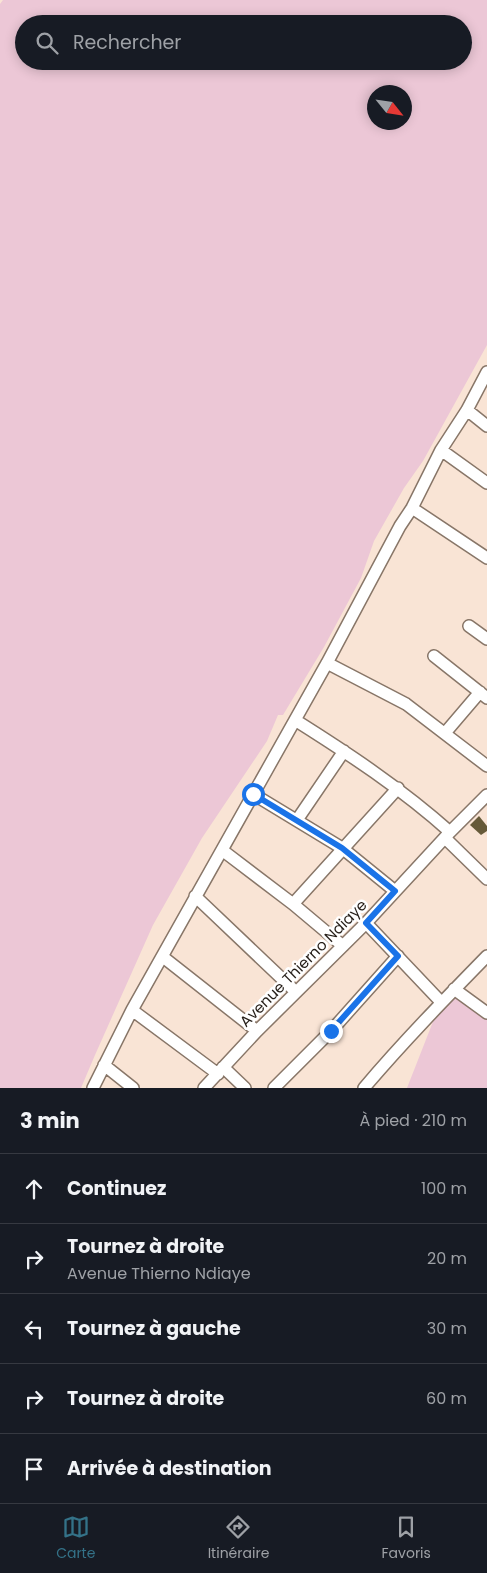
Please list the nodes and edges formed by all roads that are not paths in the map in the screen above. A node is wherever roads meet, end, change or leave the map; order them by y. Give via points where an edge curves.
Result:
1 (487, 372) edge
2 (466, 410) junction
3 (487, 426) edge
4 (441, 450) junction
5 (487, 483) edge
6 (412, 508) junction
7 (487, 558) edge
8 (469, 626) dead end
9 (487, 639) edge
10 (434, 656) dead end
11 (328, 663) junction
12 (484, 695) edge
13 (295, 720) junction
14 (445, 733) junction
15 (344, 751) junction
16 (487, 766) edge
17 (398, 788) junction
18 (253, 794) junction
19 (487, 795) edge
20 (297, 820) junction
21 (447, 835) junction
22 (342, 848) junction
23 (222, 850) junction
24 (487, 879) edge
25 (395, 891) junction
26 (195, 896) junction
27 (294, 904) junction
28 (366, 923) junction
29 (343, 946) junction
30 (398, 956) junction
31 (487, 956) edge
32 (163, 957) junction
33 (454, 990) junction
34 (296, 992) junction
35 (441, 1002) junction
36 (132, 1010) junction
37 (487, 1013) edge
38 (257, 1031) junction
39 (104, 1064) junction
40 (220, 1071) junction
41 (93, 1088) edge
42 (133, 1088) edge
43 (204, 1088) edge
44 (245, 1088) edge
45 (274, 1088) edge
46 (364, 1088) edge

1 - 2 street
2 - 3 street
2 - 4 street
4 - 5 street
4 - 6 street
6 - 7 street
6 - 11 street
8 - 9 street
10 - 12 street
11 - 13 street
11 - 14 street via 406,704
12 - 14 street
13 - 15 street
13 - 18 street
14 - 16 street
15 - 17 street
15 - 20 street
17 - 21 street via 424,809
17 - 22 street
18 - 20 street
18 - 23 street
19 - 21 street, Avenue Thierno Ndiaye
20 - 22 street
21 - 24 street
21 - 25 street, Avenue Thierno Ndiaye
22 - 25 street
22 - 27 street
23 - 26 street
23 - 27 street
25 - 28 street, Avenue Thierno Ndiaye
26 - 32 street
26 - 34 street
27 - 29 street
28 - 29 street, Avenue Thierno Ndiaye
28 - 30 street
29 - 34 street, Avenue Thierno Ndiaye
30 - 35 street
30 - 45 street via 331,1031
31 - 33 street
32 - 36 street
32 - 38 street
33 - 35 street
33 - 37 street
34 - 38 street, Avenue Thierno Ndiaye
35 - 46 street
36 - 39 street
36 - 40 street
38 - 40 street, Avenue Thierno Ndiaye
39 - 41 street
39 - 42 street
40 - 43 street, Avenue Thierno Ndiaye
40 - 44 street

